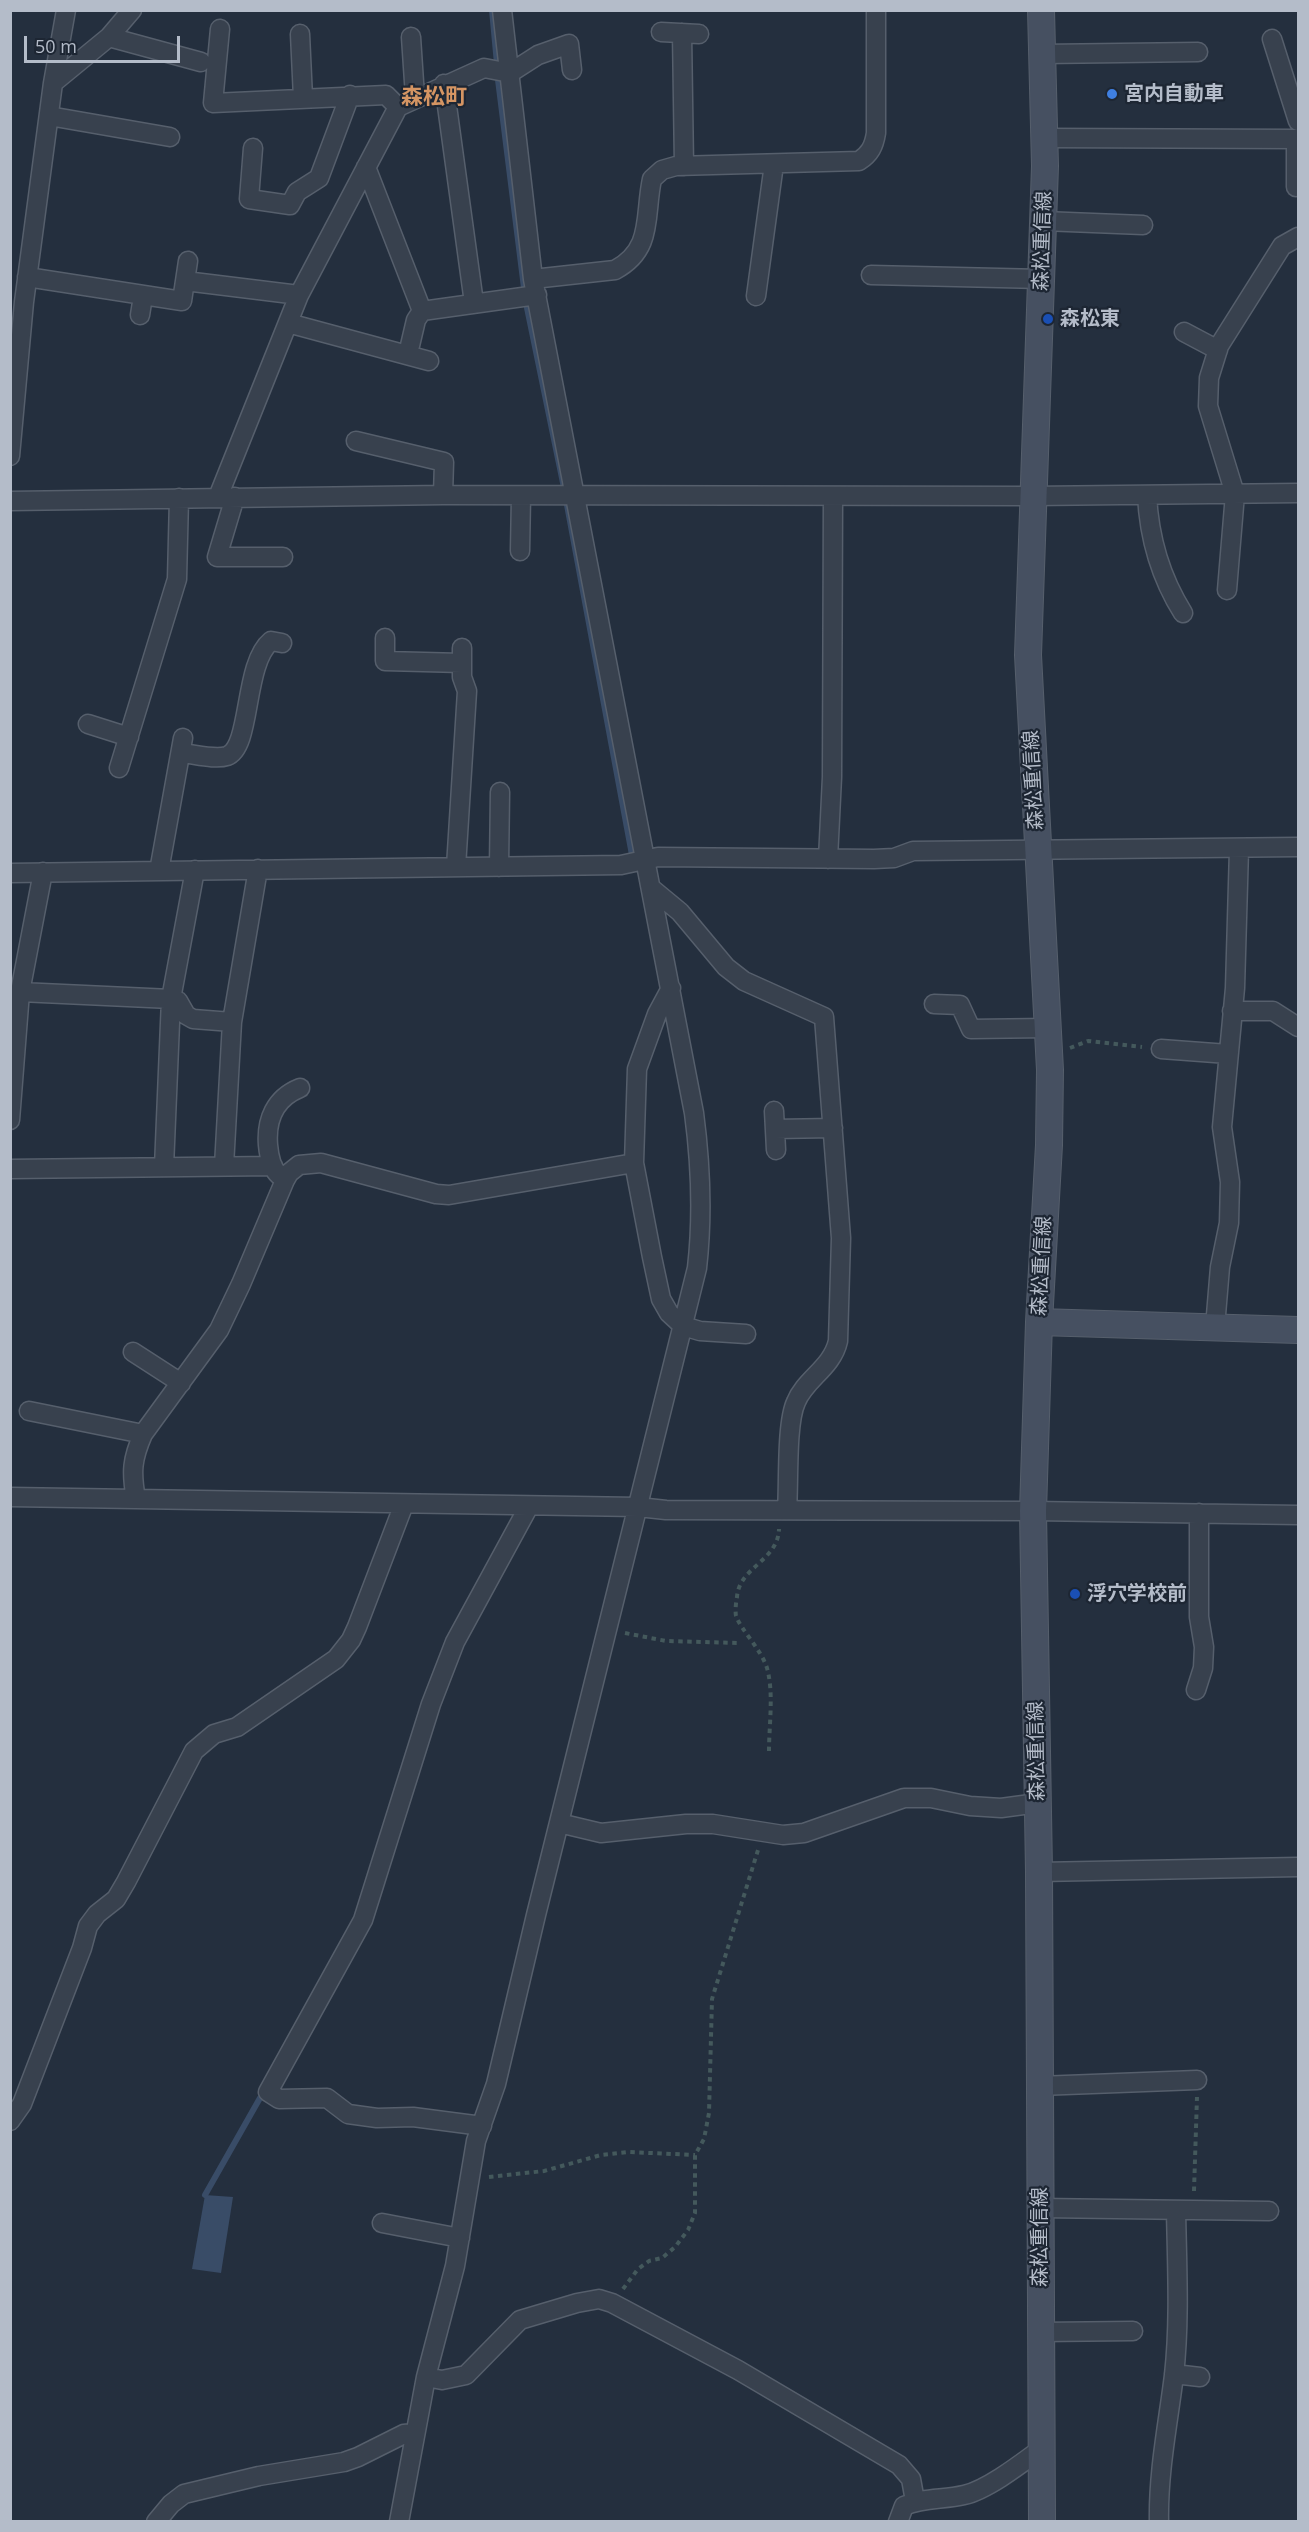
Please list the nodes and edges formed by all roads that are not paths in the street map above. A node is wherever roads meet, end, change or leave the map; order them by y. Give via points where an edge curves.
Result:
1 (66, 10) edge
2 (132, 10) edge
3 (502, 10) edge
4 (876, 10) edge
5 (1041, 10) edge
6 (220, 29) dead end
7 (661, 32) dead end
8 (300, 34) dead end
9 (109, 37) junction
10 (411, 37) dead end
11 (1272, 39) dead end
12 (1198, 52) dead end
13 (1043, 54) junction
14 (201, 62) dead end
15 (572, 70) dead end
16 (510, 73) junction
17 (53, 83) junction
18 (444, 84) junction
19 (350, 95) junction
20 (415, 97) junction
21 (303, 98) junction
22 (398, 106) junction
23 (49, 116) junction
24 (1298, 133) edge
25 (170, 136) dead end
26 (1044, 138) junction
27 (253, 148) dead end
28 (774, 164) junction
29 (684, 166) junction
30 (366, 167) junction
31 (1296, 187) dead end
32 (1043, 221) junction
33 (1143, 225) dead end
34 (1299, 237) edge
35 (188, 261) dead end
36 (871, 275) dead end
37 (27, 277) junction
38 (1042, 279) junction
39 (185, 281) junction
40 (535, 287) junction
41 (299, 295) junction
42 (144, 296) junction
43 (756, 296) dead end
44 (474, 303) junction
45 (422, 310) junction
46 (140, 315) dead end
47 (288, 323) junction
48 (1184, 332) dead end
49 (1218, 350) junction
50 (408, 354) junction
51 (429, 361) dead end
52 (356, 441) dead end
53 (11, 444) edge
54 (1299, 493) edge
55 (1235, 494) junction
56 (443, 495) junction
57 (1147, 495) junction
58 (521, 496) junction
59 (576, 496) junction
60 (833, 496) junction
61 (1032, 496) junction
62 (226, 497) junction
63 (179, 498) junction
64 (10, 501) edge
65 (520, 551) dead end
66 (283, 557) dead end
67 (1227, 590) dead end
68 (1183, 613) dead end
69 (385, 638) dead end
70 (282, 643) dead end
71 (88, 724) dead end
72 (129, 737) junction
73 (119, 768) dead end
74 (500, 792) dead end
75 (1299, 847) edge
76 (1239, 849) junction
77 (1038, 850) junction
78 (828, 859) junction
79 (645, 860) junction
80 (456, 867) junction
81 (499, 867) junction
82 (258, 869) junction
83 (195, 870) junction
84 (159, 871) junction
85 (43, 872) junction
86 (10, 873) edge
87 (651, 888) junction
88 (671, 988) junction
89 (20, 992) junction
90 (171, 999) junction
91 (934, 1004) dead end
92 (1233, 1011) junction
93 (232, 1022) junction
94 (1299, 1027) edge
95 (1048, 1028) junction
96 (1161, 1049) road end
97 (1228, 1054) junction
98 (300, 1088) dead end
99 (774, 1111) dead end
100 (10, 1120) edge
101 (832, 1128) junction
102 (775, 1129) junction
103 (776, 1150) dead end
104 (634, 1163) junction
105 (273, 1166) junction
106 (164, 1167) junction
107 (224, 1167) junction
108 (10, 1169) edge
109 (285, 1180) junction
110 (1039, 1322) junction
111 (683, 1326) junction
112 (1215, 1327) junction
113 (1299, 1330) edge
114 (746, 1334) dead end
115 (133, 1352) dead end
116 (182, 1383) junction
117 (29, 1411) dead end
118 (143, 1434) junction
119 (10, 1497) edge
120 (136, 1499) junction
121 (404, 1504) junction
122 (529, 1506) junction
123 (638, 1507) junction
124 (784, 1510) junction
125 (1033, 1511) junction
126 (1199, 1513) junction
127 (1299, 1515) edge
128 (1196, 1690) dead end
129 (1038, 1803) junction
130 (559, 1823) junction
131 (1299, 1867) edge
132 (1039, 1872) junction
133 (1197, 2079) road end
134 (1039, 2086) junction
135 (10, 2121) edge
136 (482, 2127) junction
137 (1040, 2208) junction
138 (1185, 2210) junction
139 (1269, 2211) dead end
140 (382, 2223) dead end
141 (460, 2238) junction
142 (1133, 2331) dead end
143 (1041, 2332) junction
144 (1174, 2374) junction
145 (426, 2377) junction
146 (1200, 2377) dead end
147 (414, 2433) junction
148 (1041, 2449) junction
149 (915, 2501) junction
150 (156, 2522) edge
151 (399, 2522) edge
152 (898, 2522) edge
153 (1042, 2522) edge
154 (1159, 2522) edge

1 - 17 street
2 - 9 street
3 - 16 street
4 - 28 street via 876,133 868,154 859,161
5 - 13 main road, 森松重信線
6 - 21 street via 213,103
7 - 29 street via 691,33
8 - 21 street
9 - 14 street
9 - 17 street
10 - 20 street
11 - 24 street
12 - 13 street
13 - 26 main road, 森松重信線
15 - 16 street via 569,44 538,55
16 - 18 street via 484,68
16 - 40 street
17 - 23 street
18 - 20 street
18 - 44 street
19 - 21 street
19 - 22 street via 386,95
19 - 27 street via 326,181 297,192 290,205 249,199
20 - 22 street
22 - 30 street
23 - 25 street
23 - 37 street
24 - 26 street
24 - 31 street
26 - 32 main road, 森松重信線
28 - 29 street
28 - 43 street
29 - 40 street via 662,170 652,179 644,237 637,253 626,264 615,270
30 - 41 street
30 - 45 street
32 - 33 street
32 - 38 main road, 森松重信線
34 - 49 street via 1282,246
35 - 39 street
36 - 38 street
37 - 42 street
37 - 53 street
38 - 61 main road, 森松重信線
39 - 41 street
39 - 42 street via 183,301
40 - 44 street
40 - 59 street
41 - 47 street
42 - 46 street
44 - 45 street
45 - 50 street
47 - 50 street
47 - 62 street
48 - 49 street
49 - 55 street via 1209,378 1208,406
50 - 51 street
52 - 56 street via 444,462
54 - 55 street
55 - 57 street
55 - 67 street
56 - 58 street
56 - 62 street
57 - 61 street
57 - 68 street via 1148,518 1168,590
58 - 59 street
58 - 65 street
59 - 60 street
59 - 79 street
60 - 61 street
60 - 78 street
61 - 77 main road, 森松重信線 via 1028,655
62 - 63 street
62 - 66 street via 217,557
63 - 64 street
63 - 72 street via 177,579
69 - 80 street via 385,662 462,656 473,740
70 - 84 street via 271,641 258,658 235,752 225,757 182,746
71 - 72 street
72 - 73 street
74 - 81 street
75 - 76 street
76 - 77 street
76 - 92 street
77 - 78 street via 913,851 894,858
77 - 95 main road, 森松重信線
78 - 79 street
79 - 81 street via 621,865
79 - 87 street
80 - 81 street
80 - 82 street
82 - 83 street
82 - 93 street
83 - 84 street
83 - 90 street
84 - 85 street
85 - 86 street
85 - 89 street
87 - 88 street
87 - 101 street via 680,912 726,967 744,981 824,1017
88 - 104 street via 637,1069
88 - 111 street via 694,1113 702,1190 697,1268
89 - 90 street
89 - 100 street
90 - 93 street via 178,1001 193,1019
90 - 106 street
91 - 95 street via 960,1005 971,1029
92 - 94 street via 1273,1011
92 - 97 street
93 - 107 street
95 - 110 main road, 森松重信線 via 1049,1145
96 - 97 street
97 - 112 street via 1222,1127 1230,1182 1229,1223 1220,1267
98 - 105 street via 289,1093 270,1116 268,1153
99 - 102 street
101 - 102 street
101 - 124 street via 840,1238 838,1341 836,1353 796,1400
102 - 103 street
104 - 109 street via 449,1195 321,1163 299,1165
104 - 111 street via 661,1299
105 - 107 street
105 - 109 street
106 - 107 street
106 - 108 street
109 - 116 street via 219,1330
110 - 112 main road
110 - 125 main road, 森松重信線
111 - 114 street
111 - 123 street
112 - 113 main road
115 - 116 street
116 - 118 street
117 - 118 street
118 - 120 street via 131,1474
119 - 120 street
120 - 121 street
121 - 122 street
121 - 135 street via 345,1650 237,1727 214,1734 194,1751 116,1899 88,1926 22,2104
122 - 123 street
122 - 136 street via 455,1642 431,1704 363,1920 268,2092 279,2098 327,2098 348,2114 413,2117
123 - 124 street
123 - 130 street
124 - 125 street
125 - 126 street
125 - 129 main road, 森松重信線
126 - 127 street
126 - 128 street via 1199,1617 1204,1647
129 - 130 street via 1001,1808 904,1798 804,1833 783,1835 713,1824 601,1833
129 - 132 main road, 森松重信線
130 - 136 street via 496,2084
131 - 132 street
132 - 134 main road, 森松重信線
133 - 134 street
134 - 137 main road, 森松重信線
136 - 141 street via 476,2141
137 - 138 street
137 - 143 main road, 森松重信線
138 - 139 street
138 - 144 street
140 - 141 street
141 - 145 street
142 - 143 street
143 - 148 main road, 森松重信線
144 - 146 street
144 - 154 street via 1158,2488
145 - 147 street
145 - 149 street via 442,2380 466,2375 520,2320 577,2303 599,2299 612,2302 899,2465 911,2479
147 - 150 street via 344,2462 184,2494
147 - 151 street
148 - 149 street via 965,2495
148 - 153 main road, 森松重信線
149 - 152 street via 904,2506

